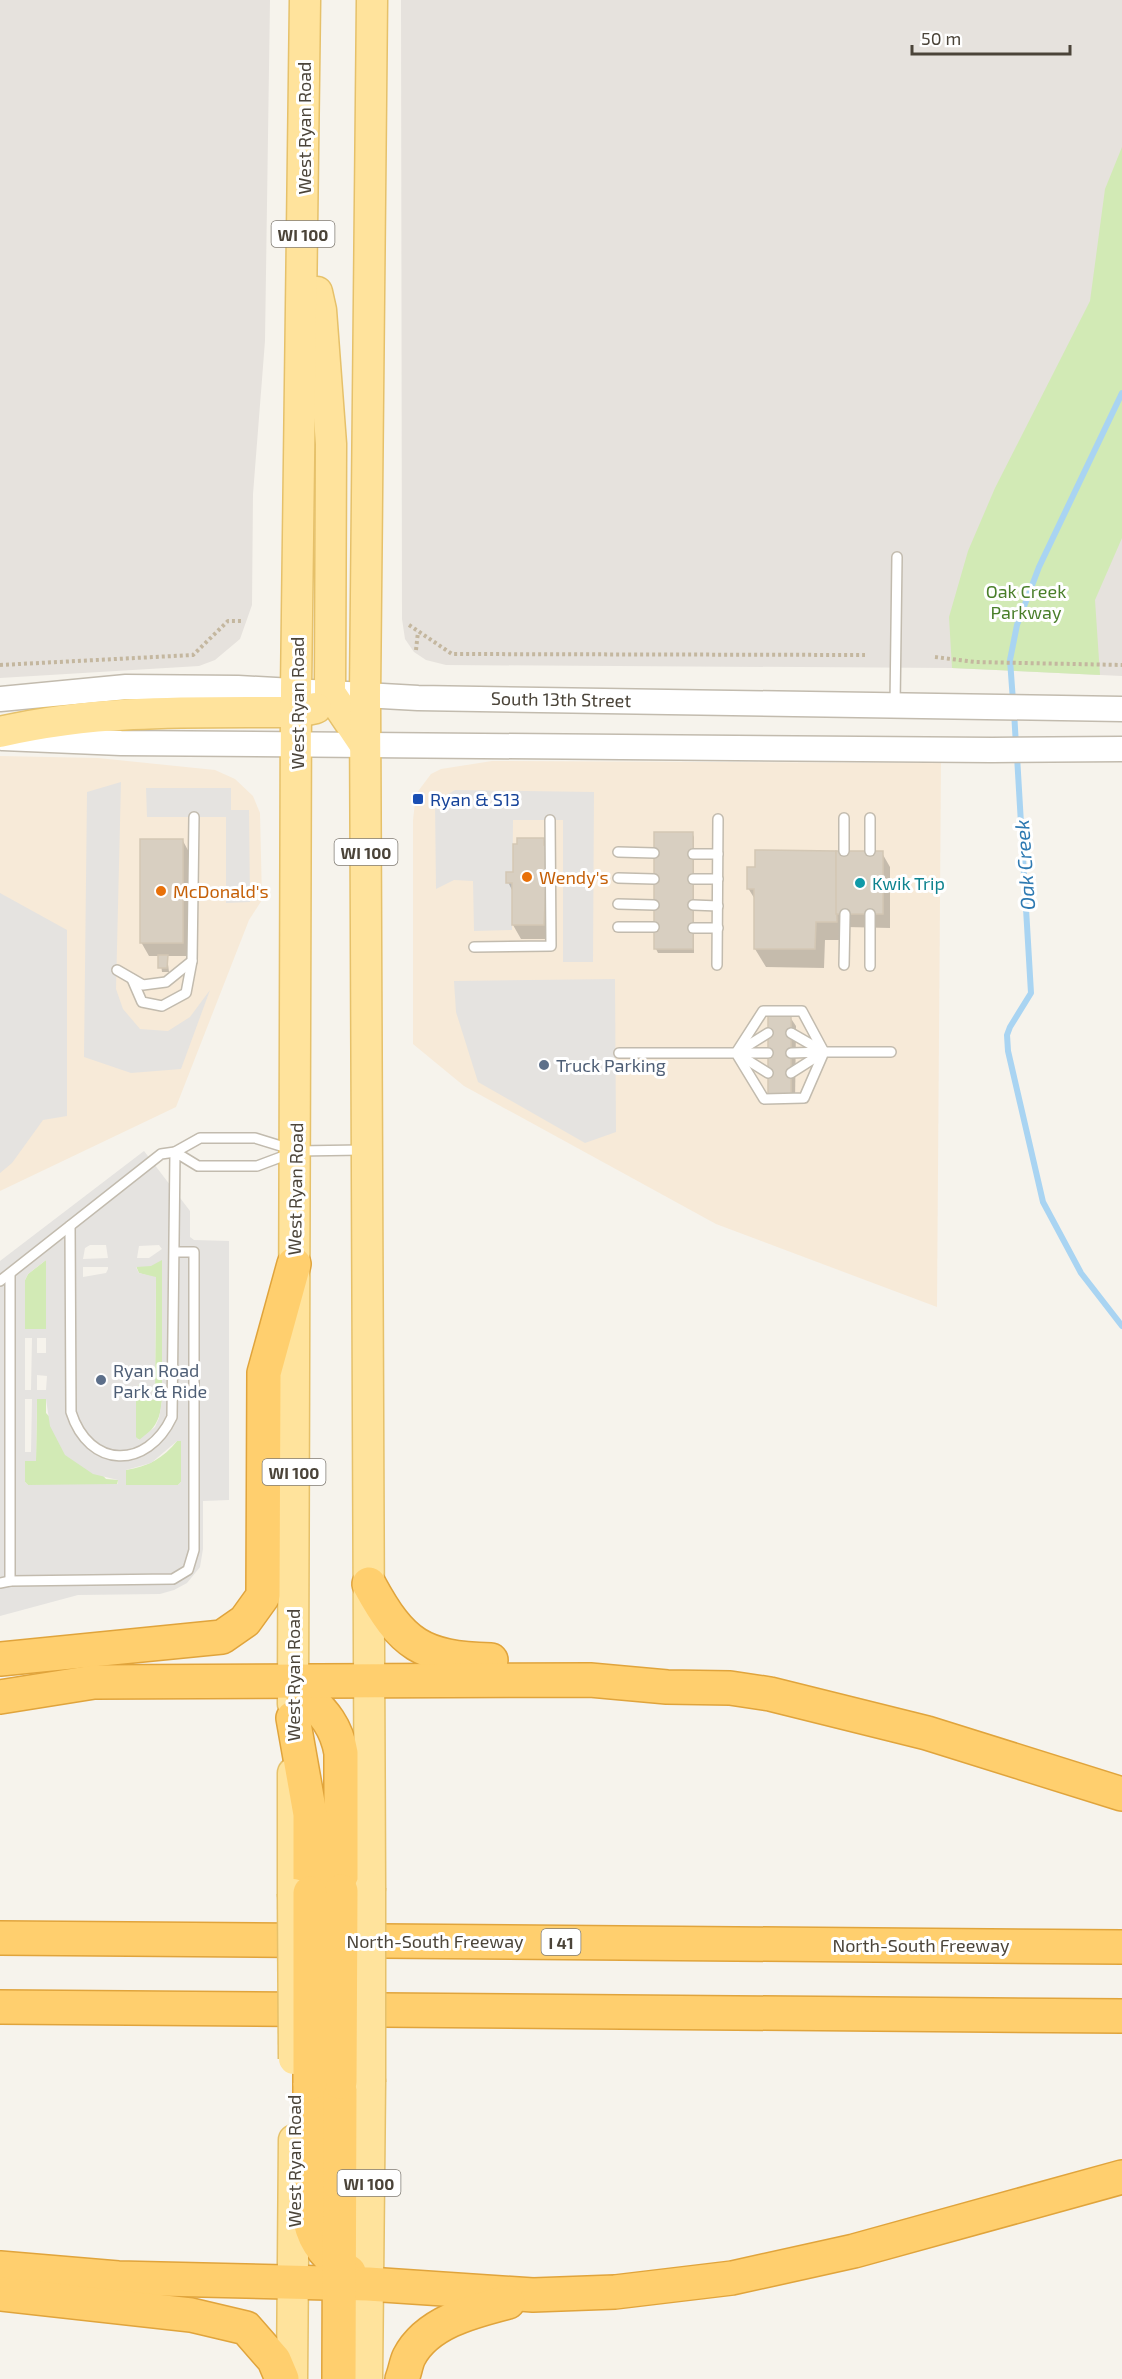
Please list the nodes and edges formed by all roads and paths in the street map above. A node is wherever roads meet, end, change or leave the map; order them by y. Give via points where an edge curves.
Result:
1 (305, 0) edge
2 (372, 0) edge
3 (303, 233) junction
4 (897, 557) dead end
5 (241, 621) dead end
6 (409, 625) dead end
7 (418, 632) junction
8 (416, 650) dead end
9 (865, 655) dead end
10 (935, 657) dead end
11 (0, 665) edge
12 (1122, 665) edge
13 (365, 695) junction
14 (0, 699) edge
15 (333, 699) junction
16 (296, 702) junction
17 (895, 705) junction
18 (1122, 709) edge
19 (0, 732) edge
20 (0, 738) edge
21 (297, 744) junction
22 (365, 745) junction
23 (1122, 749) edge
24 (194, 817) dead end
25 (844, 818) dead end
26 (870, 818) dead end
27 (718, 819) dead end
28 (550, 820) dead end
29 (844, 851) dead end
30 (870, 851) dead end
31 (618, 852) dead end
32 (654, 853) dead end
33 (693, 854) dead end
34 (718, 854) junction
35 (618, 878) dead end
36 (654, 879) dead end
37 (693, 879) dead end
38 (718, 879) junction
39 (618, 904) dead end
40 (654, 905) dead end
41 (693, 905) dead end
42 (718, 906) junction
43 (844, 914) dead end
44 (870, 914) dead end
45 (618, 927) dead end
46 (654, 927) dead end
47 (693, 928) dead end
48 (717, 928) junction
49 (474, 947) dead end
50 (192, 961) junction
51 (717, 965) dead end
52 (844, 966) dead end
53 (870, 966) dead end
54 (117, 970) dead end
55 (132, 979) junction
56 (768, 1033) dead end
57 (791, 1033) dead end
58 (824, 1052) junction
59 (891, 1052) dead end
60 (619, 1053) dead end
61 (736, 1053) junction
62 (768, 1053) dead end
63 (791, 1053) dead end
64 (768, 1073) dead end
65 (791, 1073) dead end
66 (368, 1150) junction
67 (297, 1151) junction
68 (175, 1152) junction
69 (69, 1226) junction
70 (175, 1252) junction
71 (294, 1264) junction
72 (10, 1274) junction
73 (0, 1281) edge
74 (5, 1582) edge
75 (369, 1584) junction
76 (0, 1659) edge
77 (370, 1680) junction
78 (293, 1681) junction
79 (730, 1688) junction
80 (0, 1697) edge
81 (293, 1718) joint
82 (1122, 1794) edge
83 (328, 1891) junction
84 (0, 1938) edge
85 (1122, 1947) edge
86 (0, 2007) edge
87 (1122, 2016) edge
88 (328, 2083) junction
89 (1122, 2177) edge
90 (0, 2268) edge
91 (349, 2277) junction
92 (293, 2282) junction
93 (0, 2294) edge
94 (533, 2295) junction
95 (282, 2379) edge
96 (292, 2379) edge
97 (339, 2379) edge
98 (367, 2379) edge
99 (402, 2379) edge

1 - 3 main road, West Ryan Road / WI 100
2 - 13 main road, West Ryan Road / WI 100
3 - 15 main road via 321,310 331,444
3 - 16 main road, West Ryan Road / WI 100
4 - 17 lane
5 - 11 path via 228,621 193,655
6 - 7 path
7 - 8 path
7 - 9 path via 452,654
10 - 12 path via 975,662
13 - 15 main road
13 - 17 street, South 13th Street
13 - 22 main road, West Ryan Road / WI 100
14 - 16 street via 126,687
15 - 16 main road
15 - 22 main road
16 - 19 main road via 52,720
16 - 21 main road, West Ryan Road / WI 100
17 - 18 street, South 13th Street
20 - 21 street
21 - 22 street
21 - 67 main road, West Ryan Road / WI 100
22 - 23 street
22 - 66 main road, West Ryan Road / WI 100
24 - 50 lane
25 - 29 lane
26 - 30 lane
27 - 34 lane
28 - 49 lane via 551,946
31 - 32 lane
33 - 34 lane
34 - 38 lane
35 - 36 lane
37 - 38 lane
38 - 42 lane
39 - 40 lane
41 - 42 lane
42 - 48 lane
43 - 52 lane
44 - 53 lane
45 - 46 lane
47 - 48 lane
48 - 51 lane
50 - 55 lane via 166,982 143,985
50 - 55 lane via 186,993 162,1005 142,1002
54 - 55 lane
56 - 61 lane
57 - 58 lane
58 - 59 lane
58 - 61 lane via 802,1011 763,1011
58 - 61 lane via 804,1098 784,1099 764,1099
58 - 63 lane
58 - 65 lane
60 - 61 lane
61 - 62 lane
61 - 64 lane
66 - 67 lane
66 - 75 main road, West Ryan Road / WI 100
67 - 68 lane via 255,1138 200,1138
67 - 68 lane via 257,1166 198,1166
67 - 71 main road, West Ryan Road / WI 100
68 - 69 lane via 161,1154
68 - 70 lane
69 - 70 lane via 71,1412 76,1427 88,1441 110,1454 135,1454 149,1448 164,1436 172,1417
69 - 72 lane
70 - 74 lane via 194,1252 195,1516 194,1550 188,1570 173,1579
71 - 76 highway via 264,1373 263,1596 245,1622 222,1637
71 - 78 main road, West Ryan Road / WI 100
72 - 73 lane
72 - 74 lane
75 - 77 main road, West Ryan Road / WI 100
75 - 79 highway via 387,1616 407,1638 434,1654 458,1659 668,1668
77 - 78 highway
77 - 79 highway via 590,1680
77 - 83 main road, West Ryan Road / WI 100
78 - 80 highway via 94,1682
78 - 81 main road, West Ryan Road / WI 100
78 - 83 highway via 338,1733 341,1753
79 - 82 highway via 771,1694 927,1733
81 - 83 highway
83 - 88 highway, bridge
83 - 88 main road, West Ryan Road / WI 100, bridge
84 - 85 highway, North-South Freeway / I 41
86 - 87 highway
88 - 91 main road, West Ryan Road / WI 100
88 - 91 highway via 309,2221 313,2235
88 - 92 main road, West Ryan Road / WI 100
89 - 94 highway via 854,2251 732,2278 615,2292
90 - 92 highway via 118,2278
91 - 92 highway
91 - 94 highway
91 - 97 highway
91 - 98 main road, West Ryan Road / WI 100
92 - 96 main road, West Ryan Road / WI 100
93 - 95 highway via 191,2315 246,2328 274,2360
94 - 99 highway via 464,2313 424,2337 409,2356

